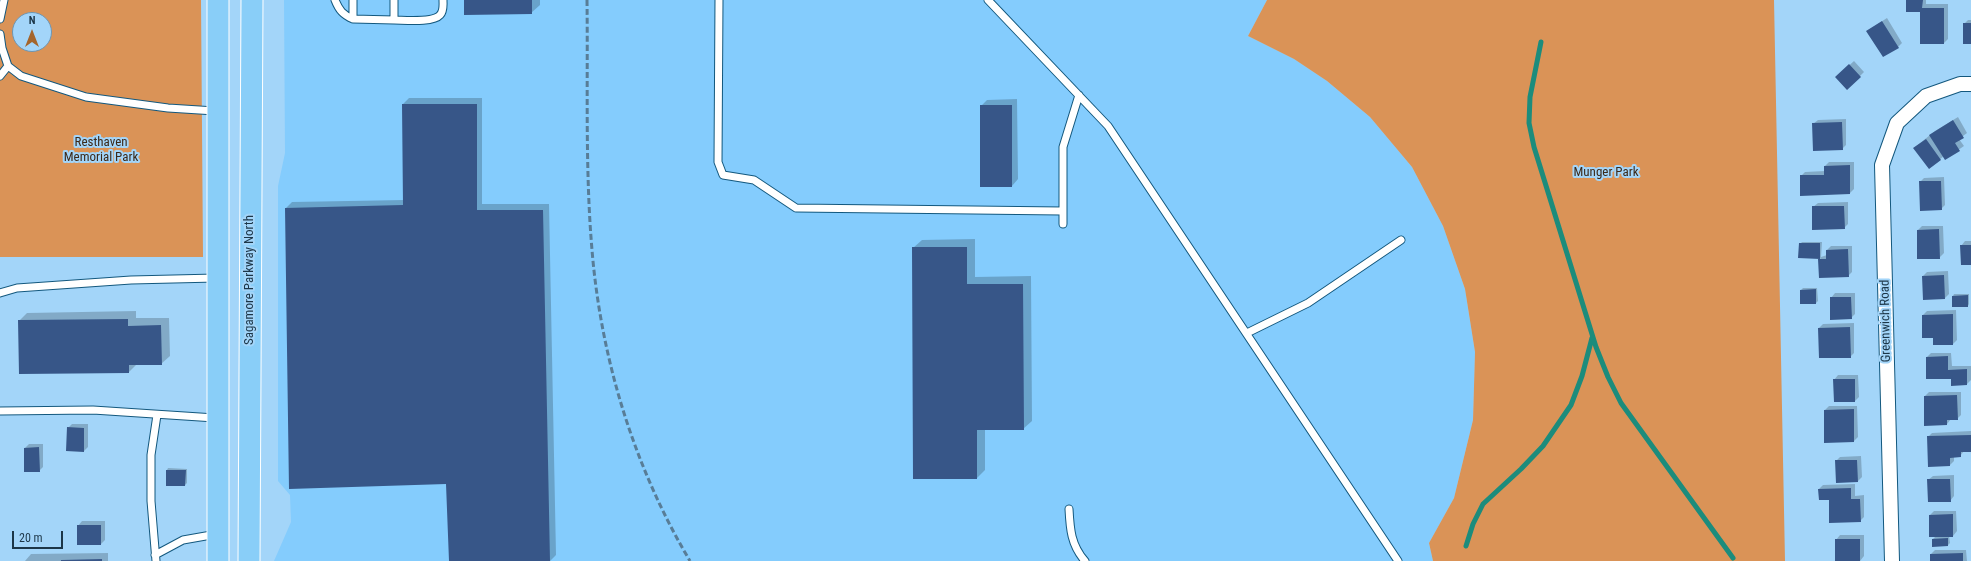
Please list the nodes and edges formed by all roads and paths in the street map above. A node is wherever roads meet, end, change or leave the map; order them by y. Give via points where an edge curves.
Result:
1 (4, 0) edge
2 (218, 0) edge
3 (252, 0) edge
4 (335, 0) edge
5 (353, 0) edge
6 (394, 0) edge
7 (443, 0) edge
8 (719, 0) edge
9 (988, 0) edge
10 (0, 19) edge
11 (353, 19) junction
12 (394, 20) junction
13 (0, 34) edge
14 (8, 66) junction
15 (0, 76) edge
16 (1971, 84) edge
17 (1079, 95) junction
18 (218, 111) junction
19 (1062, 211) junction
20 (1063, 224) dead end
21 (1400, 240) dead end
22 (218, 278) junction
23 (0, 293) edge
24 (1246, 333) junction
25 (0, 411) edge
26 (157, 415) junction
27 (218, 418) junction
28 (1069, 509) dead end
29 (218, 534) junction
30 (155, 558) edge
31 (218, 561) edge
32 (249, 561) edge
33 (1085, 561) edge
34 (1398, 561) edge
35 (1892, 561) edge

1 - 10 lane
2 - 18 main road
3 - 32 main road, Sagamore Parkway North
4 - 11 lane via 338,9
5 - 11 lane
6 - 12 lane
7 - 12 lane via 443,10 432,20
8 - 19 lane via 718,162 723,175 754,180 796,208
9 - 17 lane
11 - 12 lane
13 - 14 lane
14 - 15 lane
14 - 18 lane via 20,76 86,97 168,108
16 - 35 street, Greenwich Road via 1960,84 1926,96 1897,123 1882,165
17 - 19 lane via 1063,147
17 - 24 lane via 1108,126
18 - 22 main road
19 - 20 lane
21 - 24 lane via 1308,303
22 - 23 lane via 131,280 17,288
22 - 27 main road
24 - 34 lane
25 - 26 lane via 93,410
26 - 27 lane
26 - 30 lane via 151,455
27 - 29 main road
28 - 33 lane via 1071,535 1078,553
29 - 30 lane via 183,540
29 - 31 main road

